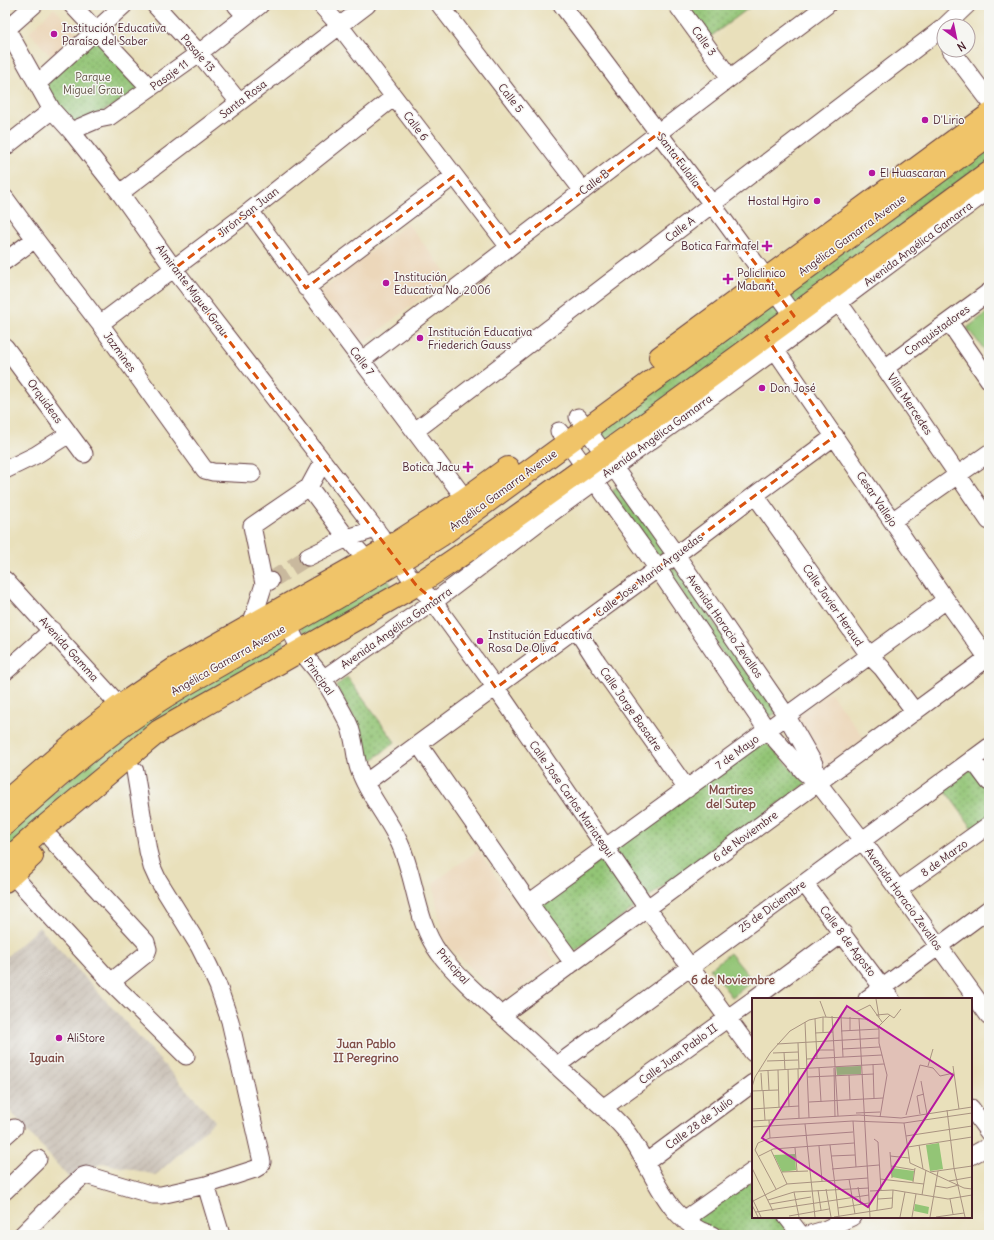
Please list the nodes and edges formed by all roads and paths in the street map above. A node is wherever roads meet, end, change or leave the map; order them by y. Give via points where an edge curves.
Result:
1 (34, 5) edge
2 (72, 5) edge
3 (124, 5) edge
4 (155, 5) edge
5 (260, 5) edge
6 (321, 5) edge
7 (367, 5) edge
8 (440, 5) edge
9 (562, 5) edge
10 (677, 5) edge
11 (827, 5) edge
12 (967, 5) edge
13 (241, 10) edge
14 (955, 18) edge
15 (339, 26) junction
16 (6, 27) edge
17 (96, 30) junction
18 (936, 36) edge
19 (199, 53) junction
20 (957, 58) edge
21 (730, 78) junction
22 (38, 84) junction
23 (150, 88) junction
24 (394, 97) junction
25 (989, 100) edge
26 (239, 102) junction
27 (52, 110) junction
28 (989, 115) edge
29 (71, 131) junction
30 (659, 133) junction
31 (989, 135) edge
32 (5, 147) edge
33 (989, 172) edge
34 (454, 176) junction
35 (989, 190) edge
36 (583, 191) junction
37 (120, 193) junction
38 (5, 198) edge
39 (712, 204) junction
40 (250, 211) junction
41 (35, 239) junction
42 (509, 248) junction
43 (5, 261) edge
44 (174, 269) junction
45 (772, 284) junction
46 (306, 288) junction
47 (989, 292) edge
48 (835, 296) junction
49 (794, 316) junction
50 (949, 322) junction
51 (100, 324) junction
52 (770, 343) junction
53 (5, 347) edge
54 (362, 360) junction
55 (12, 368) edge
56 (885, 368) junction
57 (989, 380) edge
58 (582, 423) junction
59 (415, 431) junction
60 (69, 434) junction
61 (564, 436) junction
62 (835, 436) junction
63 (989, 453) edge
64 (84, 454) dead end
65 (609, 460) junction
66 (323, 461) junction
67 (5, 470) edge
68 (252, 474) dead end
69 (591, 474) junction
70 (959, 475) junction
71 (309, 487) junction
72 (755, 495) junction
73 (470, 505) junction
74 (892, 521) junction
75 (989, 521) edge
76 (376, 529) junction
77 (347, 538) junction
78 (394, 555) junction
79 (676, 555) junction
80 (308, 557) tunnel mouth
81 (367, 560) junction
82 (658, 569) junction
83 (5, 580) edge
84 (416, 585) junction
85 (946, 600) junction
86 (434, 601) junction
87 (284, 617) junction
88 (251, 625) junction
89 (576, 629) junction
90 (52, 630) junction
91 (301, 650) junction
92 (869, 655) junction
93 (988, 659) edge
94 (5, 672) edge
95 (323, 679) junction
96 (496, 688) junction
97 (915, 712) junction
98 (125, 713) junction
99 (786, 715) junction
100 (767, 730) junction
101 (159, 731) junction
102 (419, 745) junction
103 (989, 747) edge
104 (972, 759) junction
105 (135, 771) junction
106 (989, 782) edge
107 (365, 783) junction
108 (818, 783) junction
109 (687, 789) junction
110 (5, 802) edge
111 (5, 824) edge
112 (989, 825) edge
113 (51, 839) junction
114 (862, 840) junction
115 (605, 847) junction
116 (7, 871) edge
117 (804, 883) junction
118 (898, 890) junction
119 (529, 903) junction
120 (647, 908) junction
121 (989, 909) edge
122 (843, 933) junction
123 (939, 946) junction
124 (573, 963) junction
125 (690, 967) junction
126 (111, 982) junction
127 (887, 993) edge
128 (754, 998) edge
129 (870, 998) edge
130 (752, 1000) edge
131 (986, 1007) edge
132 (502, 1015) junction
133 (728, 1018) junction
134 (752, 1052) edge
135 (186, 1056) dead end
136 (556, 1066) junction
137 (752, 1084) edge
138 (603, 1108) junction
139 (972, 1109) edge
140 (989, 1133) edge
141 (989, 1146) edge
142 (972, 1155) edge
143 (38, 1159) dead end
144 (645, 1163) junction
145 (752, 1172) edge
146 (206, 1185) junction
147 (5, 1191) edge
148 (788, 1218) edge
149 (850, 1218) edge
150 (684, 1220) junction
151 (704, 1233) edge
152 (22, 1235) edge
153 (221, 1235) edge
154 (801, 1235) edge
155 (807, 1235) edge

1 - 16 street
2 - 17 street
3 - 17 street
4 - 19 street, Pasaje 13
5 - 13 street, Pasaje 11
6 - 15 street, Calle 6
7 - 15 street, Santa Rosa
8 - 36 street, Calle 5
9 - 30 street, Santa Eulalia
10 - 21 street, Calle 3
11 - 21 street, Calle B
12 - 14 street, Calle A
13 - 19 street, Pasaje 11
15 - 24 street, Calle 6
15 - 26 street, Santa Rosa
16 - 22 street, Almirante Miguel Grau
17 - 22 street
17 - 23 street
18 - 39 street, Calle A
19 - 23 street, Pasaje 11
19 - 26 street, Pasaje 13
20 - 25 street
21 - 30 street, Calle B
22 - 27 street, Almirante Miguel Grau
23 - 29 street, Pasaje 11 via 109,117
24 - 34 street, Calle 6
24 - 40 street, Jirón San Juan
26 - 37 street, Santa Rosa
27 - 29 street, Almirante Miguel Grau
27 - 32 street
28 - 45 main road, Angélica Gamarra Avenue
29 - 37 street, Almirante Miguel Grau
30 - 36 street, Calle B
30 - 39 street, Santa Eulalia
31 - 45 main road, Angélica Gamarra Avenue
33 - 48 main road
34 - 42 street, Calle 6
34 - 46 street
35 - 48 street, Avenida Angélica Gamarra
36 - 42 street, Calle B
37 - 44 street, Almirante Miguel Grau
38 - 41 street, Jazmines
39 - 45 street, Santa Eulalia
39 - 59 street, Calle A
40 - 44 street, Jirón San Juan
40 - 46 street, Calle 7
41 - 43 street
41 - 51 street, Jazmines
42 - 54 street, Calle B
44 - 51 street, Jirón San Juan
44 - 66 street, Almirante Miguel Grau
45 - 49 street, Santa Eulalia
45 - 58 main road, Angélica Gamarra Avenue
46 - 54 street, Calle 7
47 - 50 street, Conquistadores
48 - 49 main road
48 - 52 street, Avenida Angélica Gamarra
48 - 56 street, Villa Mercedes
49 - 52 main road
50 - 56 street, Conquistadores
50 - 57 street
51 - 68 street, Jazmines via 206,470
52 - 62 street, Cesar Vallejo
52 - 65 main road
53 - 55 street, Orquideas
54 - 59 street, Calle 7
55 - 60 street, Orquideas
56 - 70 street, Villa Mercedes
58 - 61 main road, Angélica Gamarra Avenue
58 - 65 street, Avenida Horacio Zevallos
59 - 73 street, Calle 7
60 - 64 street, Orquideas
60 - 67 street via 36,455
61 - 69 street, Avenida Horacio Zevallos
61 - 73 main road, Angélica Gamarra Avenue
62 - 72 street, Calle Jose Maria Arguedas
62 - 74 street, Cesar Vallejo
63 - 70 street
65 - 69 main road
65 - 79 street, Avenida Horacio Zevallos
66 - 71 street
66 - 76 street, Almirante Miguel Grau
69 - 82 street, Avenida Horacio Zevallos
69 - 84 main road
69 - 86 street, Avenida Angélica Gamarra via 535,525
70 - 74 street
70 - 75 street, Villa Mercedes
71 - 77 street
71 - 88 street via 252,526 267,583
72 - 79 street, Calle Jose Maria Arguedas
72 - 92 street, Calle Javier Heraud
73 - 78 main road, Angélica Gamarra Avenue
74 - 85 street, Cesar Vallejo
76 - 77 street
76 - 78 street, Almirante Miguel Grau
77 - 80 street
77 - 81 street
78 - 81 main road, Angélica Gamarra Avenue
78 - 84 street, Calle Jose Carlos Mariategui
78 - 87 main road, Angélica Gamarra Avenue
79 - 82 street, Calle Jose Maria Arguedas
79 - 99 street, Avenida Horacio Zevallos
81 - 87 main road, Angélica Gamarra Avenue
82 - 89 street, Calle Jose Maria Arguedas
82 - 100 street, Avenida Horacio Zevallos
83 - 90 street, Avenida Gamma
84 - 86 street, Calle Jose Carlos Mariategui
84 - 91 main road
85 - 92 street, 7 de Mayo
85 - 93 street, Cesar Vallejo
86 - 95 street, Avenida Angélica Gamarra
86 - 96 street, Calle Jose Carlos Mariategui
87 - 88 main road, Angélica Gamarra Avenue
87 - 91 street, Principal
87 - 98 main road, Angélica Gamarra Avenue via 187,684 152,705
88 - 98 main road, Angélica Gamarra Avenue via 174,669
89 - 96 street, Calle Jose Maria Arguedas
89 - 109 street, Calle Jorge Basadre
90 - 94 street
90 - 98 street, Avenida Gamma
91 - 95 street, Principal
91 - 101 main road
92 - 97 street, Calle Javier Heraud
92 - 99 street, 7 de Mayo
93 - 97 street, 6 de Noviembre
95 - 107 street, Principal via 351,730 359,770
96 - 102 street, Calle Jose Maria Arguedas
96 - 115 street, Calle Jose Carlos Mariategui
97 - 108 street, 6 de Noviembre
98 - 110 main road, Angélica Gamarra Avenue via 89,730
98 - 111 main road, Angélica Gamarra Avenue via 72,766
99 - 100 street, 7 de Mayo
99 - 108 street, Avenida Horacio Zevallos via 814,764
100 - 108 street, Avenida Horacio Zevallos via 804,772
100 - 109 street, 7 de Mayo
101 - 105 main road
101 - 116 main road via 43,828
102 - 107 street, Calle Jose Maria Arguedas
102 - 119 street
103 - 104 street, 25 de Diciembre
104 - 106 street
104 - 114 street, 25 de Diciembre
105 - 113 main road
105 - 146 street via 152,867 199,946 218,986 230,1021 262,1162 255,1169
107 - 132 street, Principal via 401,845 430,939 440,954 468,984
108 - 114 street, Avenida Horacio Zevallos
108 - 120 street, 6 de Noviembre
109 - 115 street, 7 de Mayo
112 - 118 street, 8 de Marzo
113 - 116 main road
113 - 126 street via 146,942 146,954
114 - 117 street, 25 de Diciembre
114 - 118 street, Avenida Horacio Zevallos
115 - 119 street, 7 de Mayo
115 - 120 street, Calle Jose Carlos Mariategui
116 - 126 street
117 - 122 street, Calle 8 de Agosto
117 - 125 street, 25 de Diciembre
118 - 123 street, Avenida Horacio Zevallos
119 - 124 street
120 - 124 street, 6 de Noviembre
120 - 125 street, Calle Jose Carlos Mariategui
121 - 123 street
122 - 127 street, Calle 8 de Agosto
122 - 128 street, Calle Juan Pablo II
123 - 127 street
123 - 131 street, Avenida Horacio Zevallos
124 - 132 street, 6 de Noviembre
125 - 133 street, Calle Jose Carlos Mariategui
125 - 136 street, 25 de Diciembre
126 - 135 street
127 - 129 street
130 - 133 street, Calle Juan Pablo II
132 - 136 street, Principal
133 - 134 street, Calle Jose Carlos Mariategui
133 - 138 street, Calle Juan Pablo II
136 - 138 street, Principal
137 - 144 street, Calle 28 de Julio
138 - 144 street, Principal via 624,1129
139 - 140 street
141 - 142 street
143 - 147 street
144 - 150 street, Principal via 669,1204
145 - 150 street
146 - 152 street via 153,1195 86,1174
146 - 153 street
148 - 154 street
149 - 155 street
150 - 151 street, Principal

